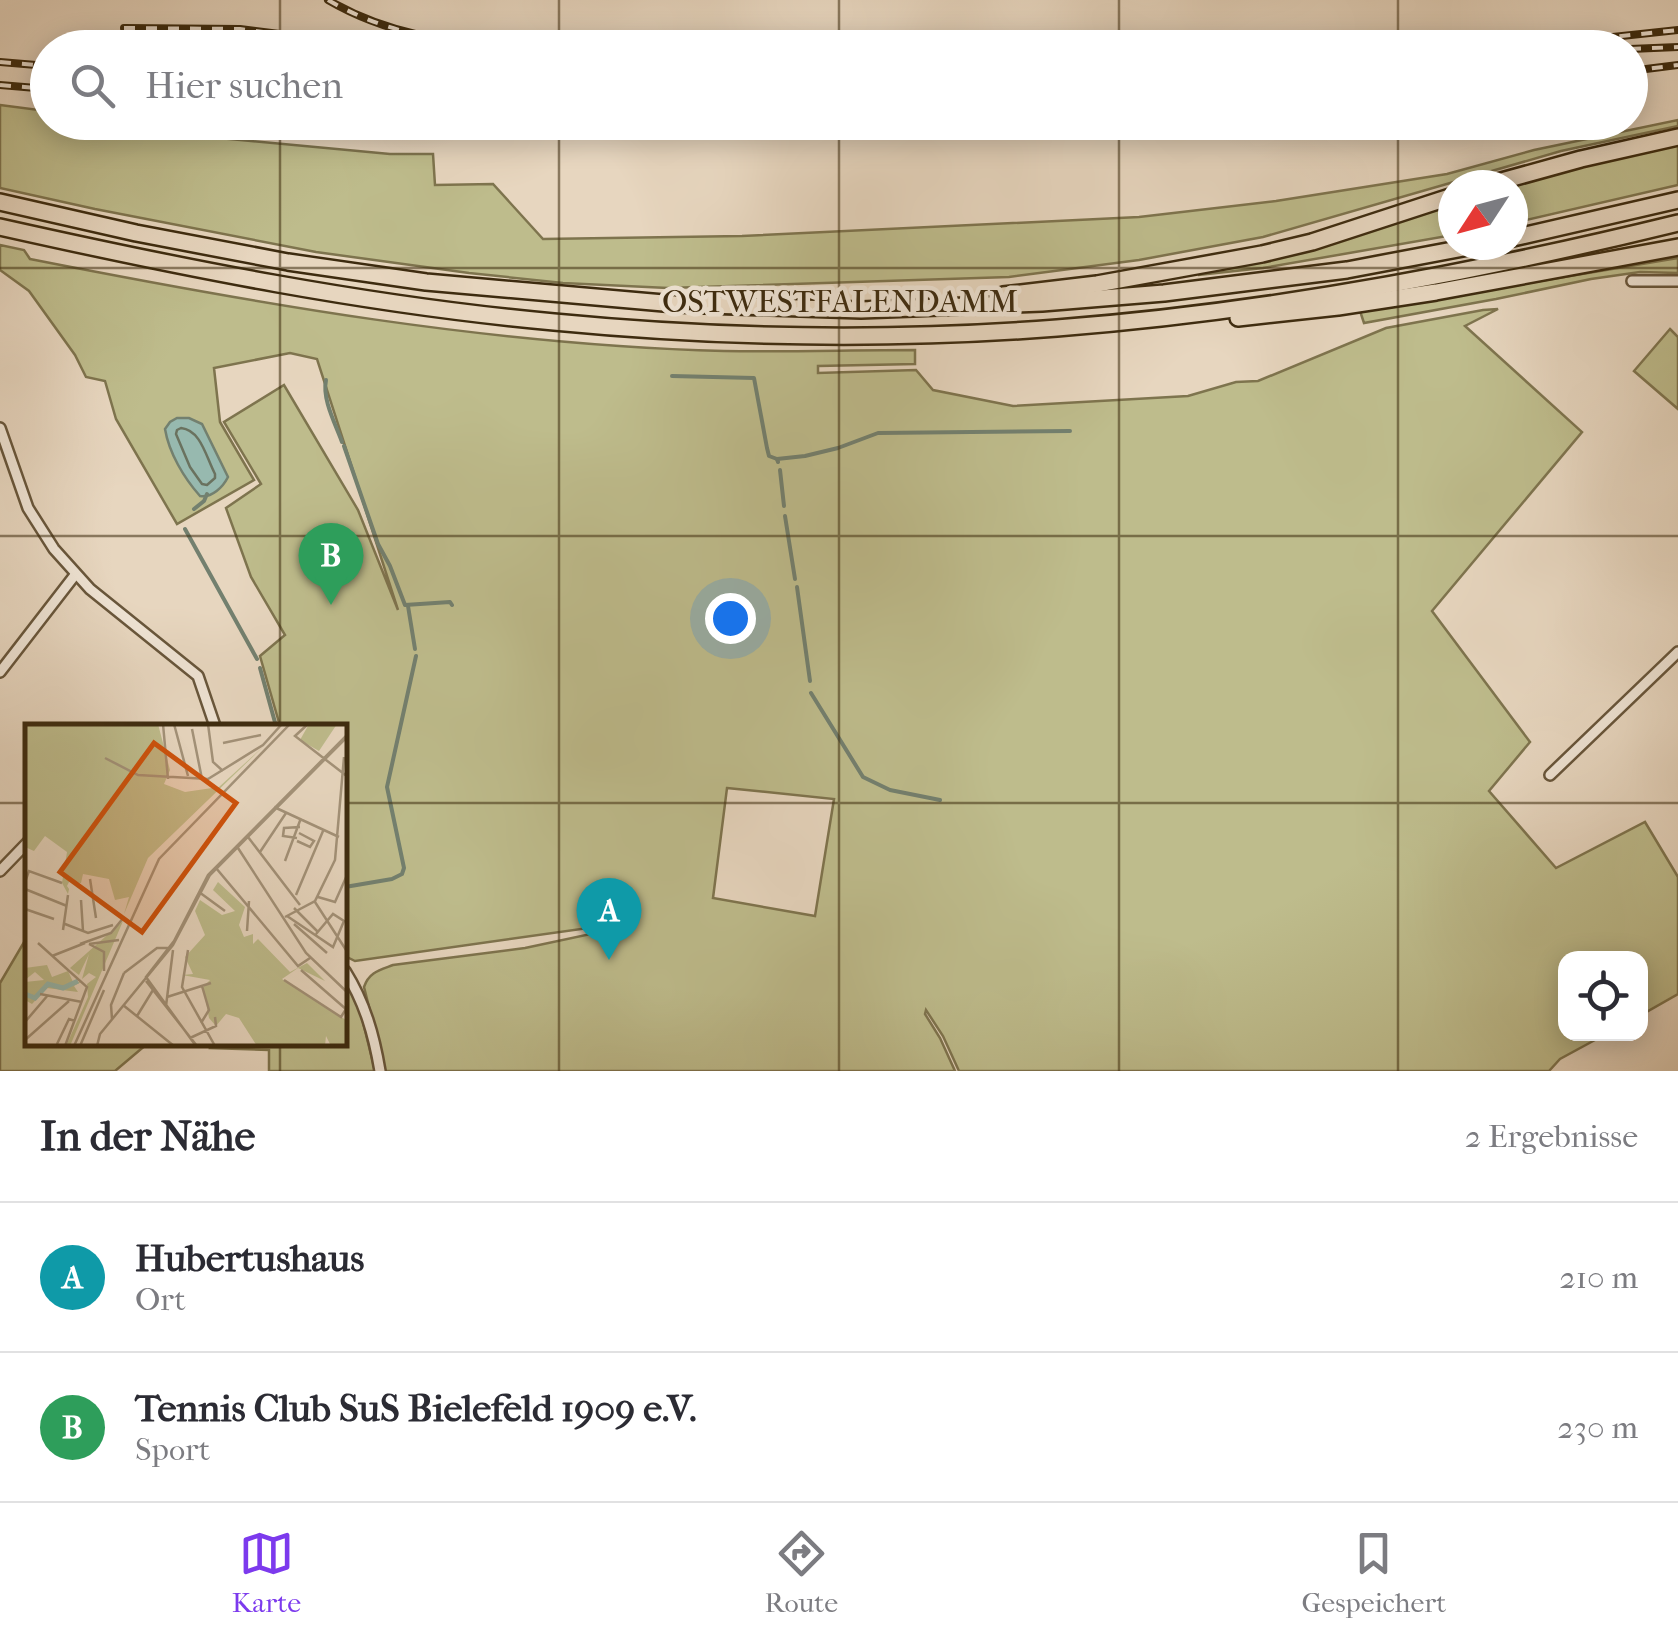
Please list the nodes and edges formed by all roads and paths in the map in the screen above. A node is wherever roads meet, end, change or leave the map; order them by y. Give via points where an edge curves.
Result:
1 (1678, 137) edge
2 (1528, 174) edge
3 (1678, 200) edge
4 (1438, 201) edge
5 (0, 202) edge
6 (1678, 222) edge
7 (0, 227) edge
8 (1528, 235) edge
9 (1678, 247) edge
10 (1438, 253) edge
11 (1632, 280) dead end
12 (1678, 281) edge
13 (674, 304) junction
14 (1168, 318) junction
15 (1, 435) edge
16 (75, 575) junction
17 (1678, 652) edge
18 (0, 672) edge
19 (213, 724) edge
20 (1550, 775) dead end
21 (25, 845) edge
22 (0, 871) edge
23 (348, 977) edge
24 (380, 1071) edge

1 - 2 highway
3 - 8 highway
4 - 13 highway via 1312,242 1097,284 1020,294
5 - 13 highway, OSTWESTFALENDAMM via 288,262
6 - 14 highway, OSTWESTFALENDAMM via 1435,277
7 - 14 highway, OSTWESTFALENDAMM via 276,286 556,322 867,335
9 - 14 highway via 1338,307
10 - 13 highway, OSTWESTFALENDAMM via 1274,281 1042,303 861,310
11 - 12 street
15 - 16 street via 28,508
16 - 18 street
16 - 19 street via 198,676
17 - 20 street
21 - 22 street
23 - 24 street via 365,1008

